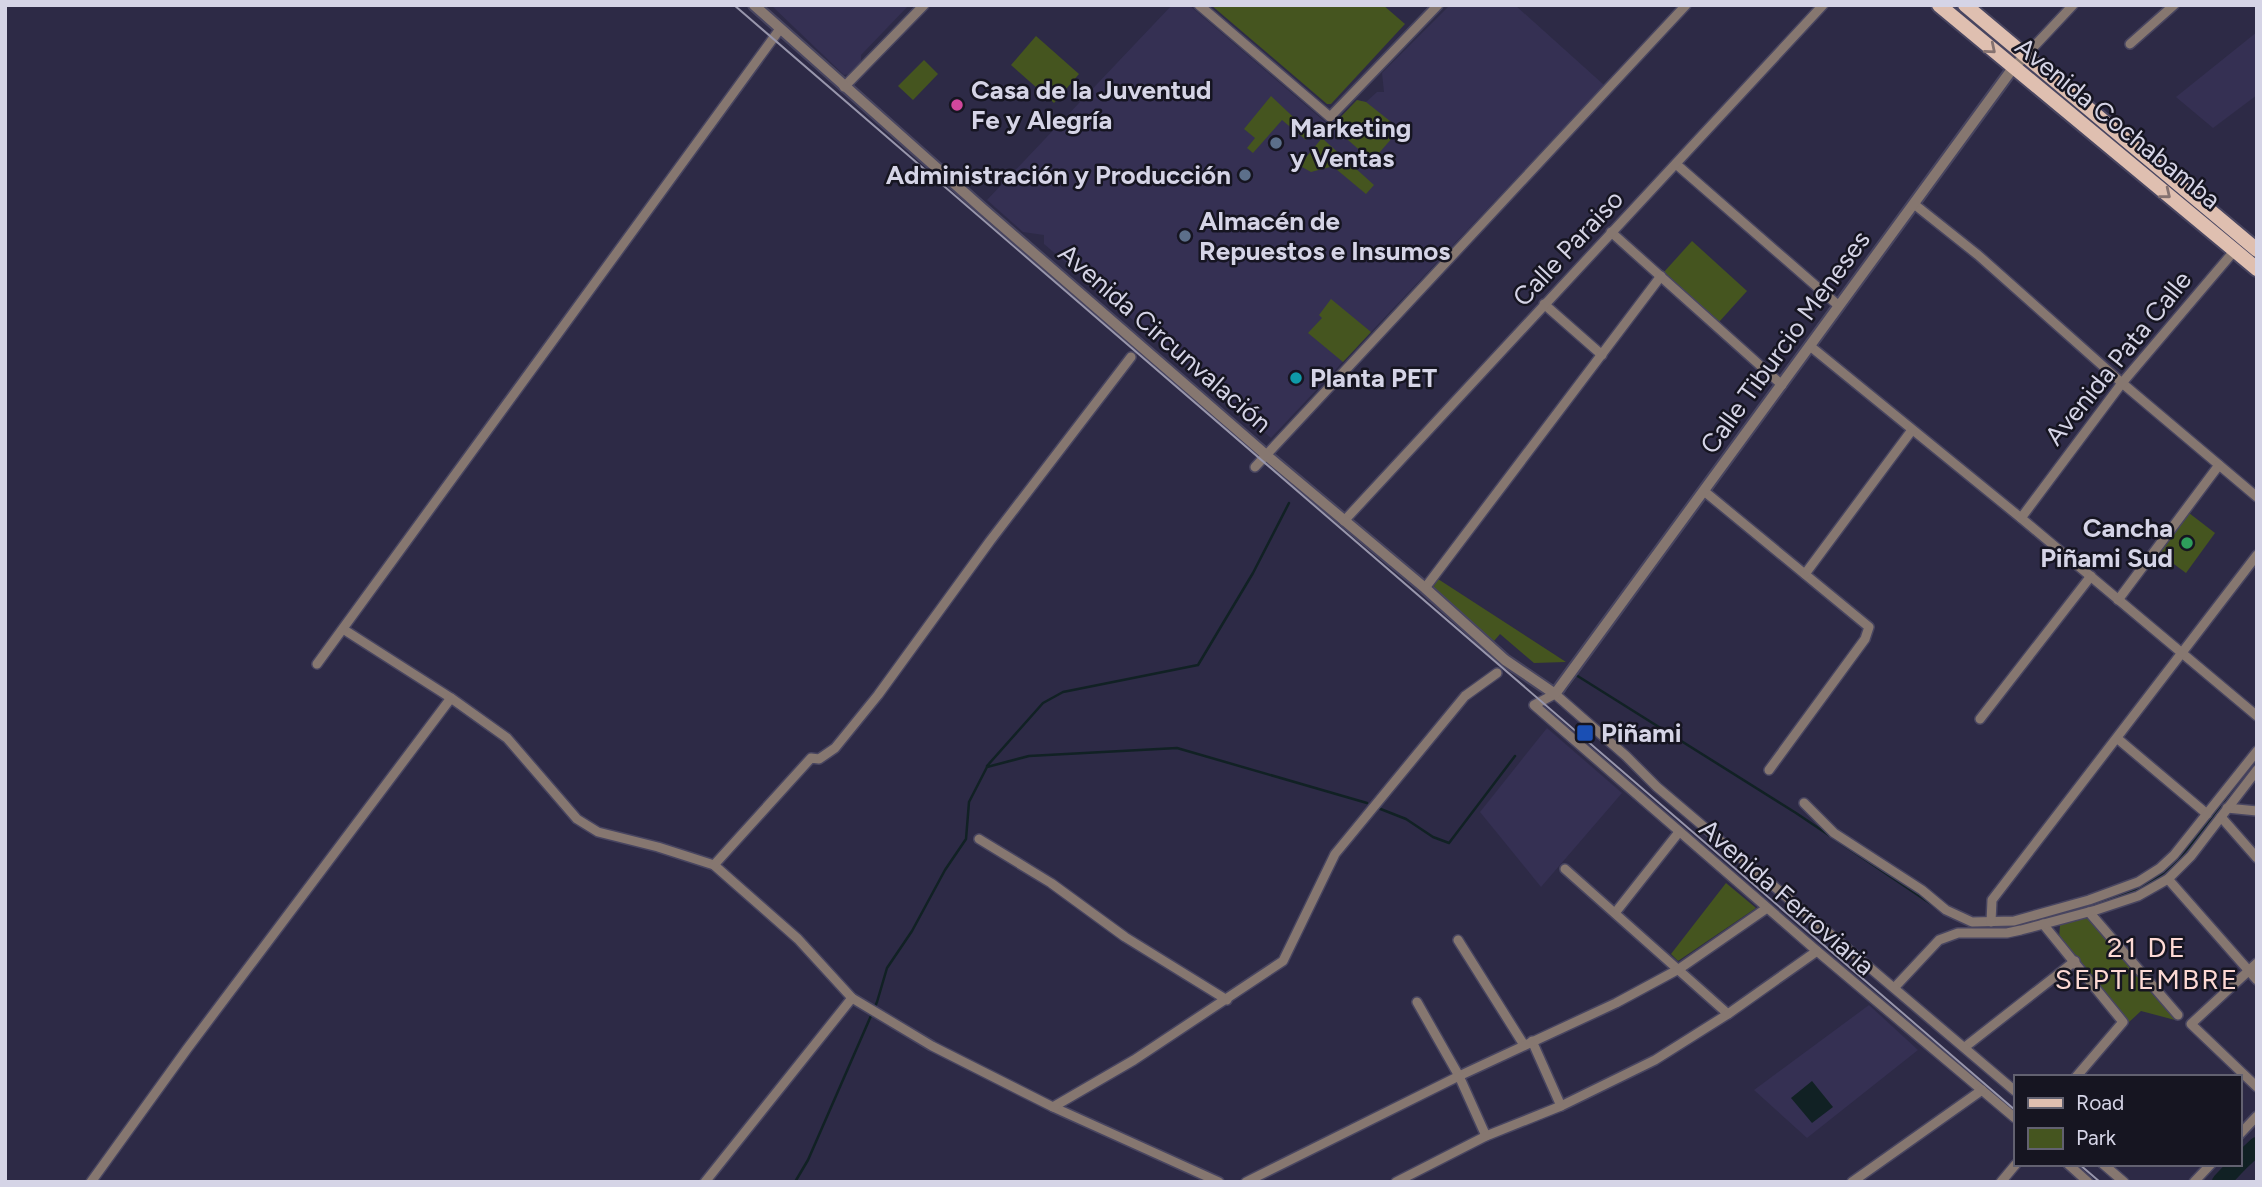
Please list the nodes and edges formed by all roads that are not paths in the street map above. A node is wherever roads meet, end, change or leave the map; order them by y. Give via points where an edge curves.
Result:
1 (754, 5) edge
2 (924, 5) edge
3 (1199, 5) edge
4 (1438, 5) edge
5 (1686, 5) edge
6 (1824, 5) edge
7 (1939, 5) edge
8 (1965, 5) edge
9 (2073, 5) edge
10 (2174, 5) edge
11 (779, 29) junction
12 (2130, 44) dead end
13 (2025, 56) junction
14 (2013, 68) junction
15 (844, 88) junction
16 (1676, 164) junction
17 (1914, 204) junction
18 (1611, 232) junction
19 (2250, 246) edge
20 (2257, 269) edge
21 (1661, 276) junction
22 (1544, 304) junction
23 (1839, 306) junction
24 (1810, 346) junction
25 (1602, 355) junction
26 (1131, 357) dead end
27 (2122, 383) junction
28 (1782, 384) junction
29 (1912, 430) junction
30 (1265, 454) junction
31 (2219, 465) junction
32 (1255, 467) dead end
33 (1704, 491) junction
34 (2257, 497) edge
35 (2021, 518) junction
36 (1344, 521) junction
37 (2257, 555) edge
38 (1805, 574) junction
39 (2091, 576) junction
40 (1425, 589) junction
41 (2118, 600) junction
42 (343, 629) junction
43 (2182, 653) junction
44 (317, 664) dead end
45 (1497, 673) dead end
46 (1555, 694) junction
47 (451, 698) junction
48 (1534, 705) joint
49 (2257, 716) edge
50 (1980, 719) dead end
51 (2118, 739) junction
52 (2257, 751) edge
53 (1769, 770) dead end
54 (2257, 770) edge
55 (1804, 803) dead end
56 (2227, 808) junction
57 (2257, 811) edge
58 (2207, 814) junction
59 (2221, 817) junction
60 (1679, 832) junction
61 (979, 839) dead end
62 (2257, 858) edge
63 (714, 865) junction
64 (1565, 869) dead end
65 (2168, 879) junction
66 (1767, 908) junction
67 (2089, 912) junction
68 (1615, 914) junction
69 (1991, 922) junction
70 (2043, 924) junction
71 (1458, 940) dead end
72 (1817, 951) junction
73 (2075, 961) junction
74 (2257, 963) edge
75 (1679, 969) junction
76 (2249, 971) junction
77 (1876, 973) junction
78 (2257, 980) edge
79 (1853, 981) junction
80 (1895, 986) junction
81 (852, 998) junction
82 (1227, 1000) junction
83 (1417, 1002) dead end
84 (1728, 1014) junction
85 (2178, 1014) dead end
86 (1528, 1043) junction
87 (1965, 1047) junction
88 (2078, 1075) edge
89 (1459, 1076) junction
90 (2257, 1087) edge
91 (1982, 1090) junction
92 (2014, 1090) edge
93 (1561, 1105) junction
94 (1053, 1107) junction
95 (2257, 1116) edge
96 (2014, 1117) edge
97 (2241, 1133) edge
98 (1486, 1136) junction
99 (2014, 1166) edge
100 (2070, 1166) edge
101 (2106, 1166) edge
102 (2209, 1166) edge
103 (90, 1182) edge
104 (705, 1182) edge
105 (1219, 1182) edge
106 (1246, 1182) edge
107 (1396, 1182) edge
108 (1852, 1182) edge
109 (2001, 1182) edge
110 (2088, 1182) edge
111 (2124, 1182) edge
112 (2194, 1182) edge

1 - 11 street, Avenida Circunvalación
2 - 15 street
3 - 4 street via 1330,117
5 - 30 street
6 - 16 street, Calle Paraiso
7 -> 14 main road, Avenida Cochabamba
8 - 13 main road, Avenida Cochabamba
9 - 13 street, Calle Tiburcio Meneses
10 - 12 street
11 - 15 street, Avenida Circunvalación
11 - 42 street
13 - 14 street, Calle Tiburcio Meneses
13 - 19 main road, Avenida Cochabamba
14 - 17 street, Calle Tiburcio Meneses
14 -> 19 main road, Avenida Cochabamba
15 - 30 street, Avenida Circunvalación
16 - 18 street, Calle Paraiso
16 - 23 street
17 - 23 street, Calle Tiburcio Meneses
17 - 27 street
18 - 21 street
18 - 22 street, Calle Paraiso
19 - 20 main road
19 - 27 street, Avenida Pata Calle
21 - 25 street
21 - 28 street
22 - 25 street
22 - 36 street, Calle Paraiso
23 - 24 street, Calle Tiburcio Meneses
24 - 28 street, Calle Tiburcio Meneses
24 - 29 street
25 - 40 street
26 - 63 street via 835,748 819,759 811,758
27 - 31 street
27 - 35 street, Avenida Pata Calle
28 - 33 street, Calle Tiburcio Meneses
29 - 35 street
29 - 38 street
30 - 32 street
30 - 36 street, Avenida Circunvalación
31 - 34 street
31 - 41 street
33 - 38 street
33 - 46 street, Calle Tiburcio Meneses
35 - 39 street
36 - 40 street, Avenida Circunvalación
37 - 43 street
38 - 53 street via 1869,627 1865,639
39 - 41 street
39 - 50 street
40 - 46 street, Avenida Circunvalación via 1505,660
41 - 43 street
42 - 44 street
42 - 47 street
43 - 49 street
43 - 51 street
45 - 82 street via 1465,696 1335,854 1283,961
46 - 48 street, Calle Tiburcio Meneses
46 - 77 street, Avenida Ferroviaria
47 - 63 street via 507,738 577,819 598,832
47 - 103 street
48 - 60 street, Avenida Ferroviaria
51 - 58 street
51 - 69 street via 1992,900
52 - 58 street
54 - 56 street
55 - 69 street via 1834,833 1946,910 1972,922
56 - 57 street
56 - 59 street
58 - 69 street via 2174,855 2138,882 2014,921
59 - 62 street
59 - 65 street
60 - 66 street, Avenida Ferroviaria
60 - 68 street
61 - 82 street
63 - 81 street via 797,939
64 - 68 street
65 - 67 street
65 - 76 street
66 - 72 street, Avenida Ferroviaria
66 - 75 street
67 - 70 street
67 - 85 street
68 - 75 street
70 - 73 street
70 - 80 street via 2007,933 1958,933 1939,940
71 - 86 street
72 - 79 street, Avenida Ferroviaria
72 - 84 street
73 - 87 street
73 - 88 street via 2123,1021
74 - 76 street
75 - 84 street
75 - 86 street
76 - 78 street
76 - 90 street via 2191,1024
77 - 79 street
77 - 80 street, Avenida Ferroviaria
79 - 91 street, Avenida Ferroviaria
80 - 87 street, Avenida Ferroviaria
81 - 94 street via 932,1046
81 - 104 street
82 - 94 street
83 - 89 street
84 - 93 street via 1655,1060
86 - 89 street
86 - 93 street
87 - 92 street, Avenida Ferroviaria
89 - 98 street
89 - 106 street
91 - 96 street, Avenida Ferroviaria
91 - 108 street
93 - 98 street
94 - 105 street
95 - 97 street
98 - 107 street
99 - 109 street
100 - 110 street
101 - 111 street
102 - 112 street

